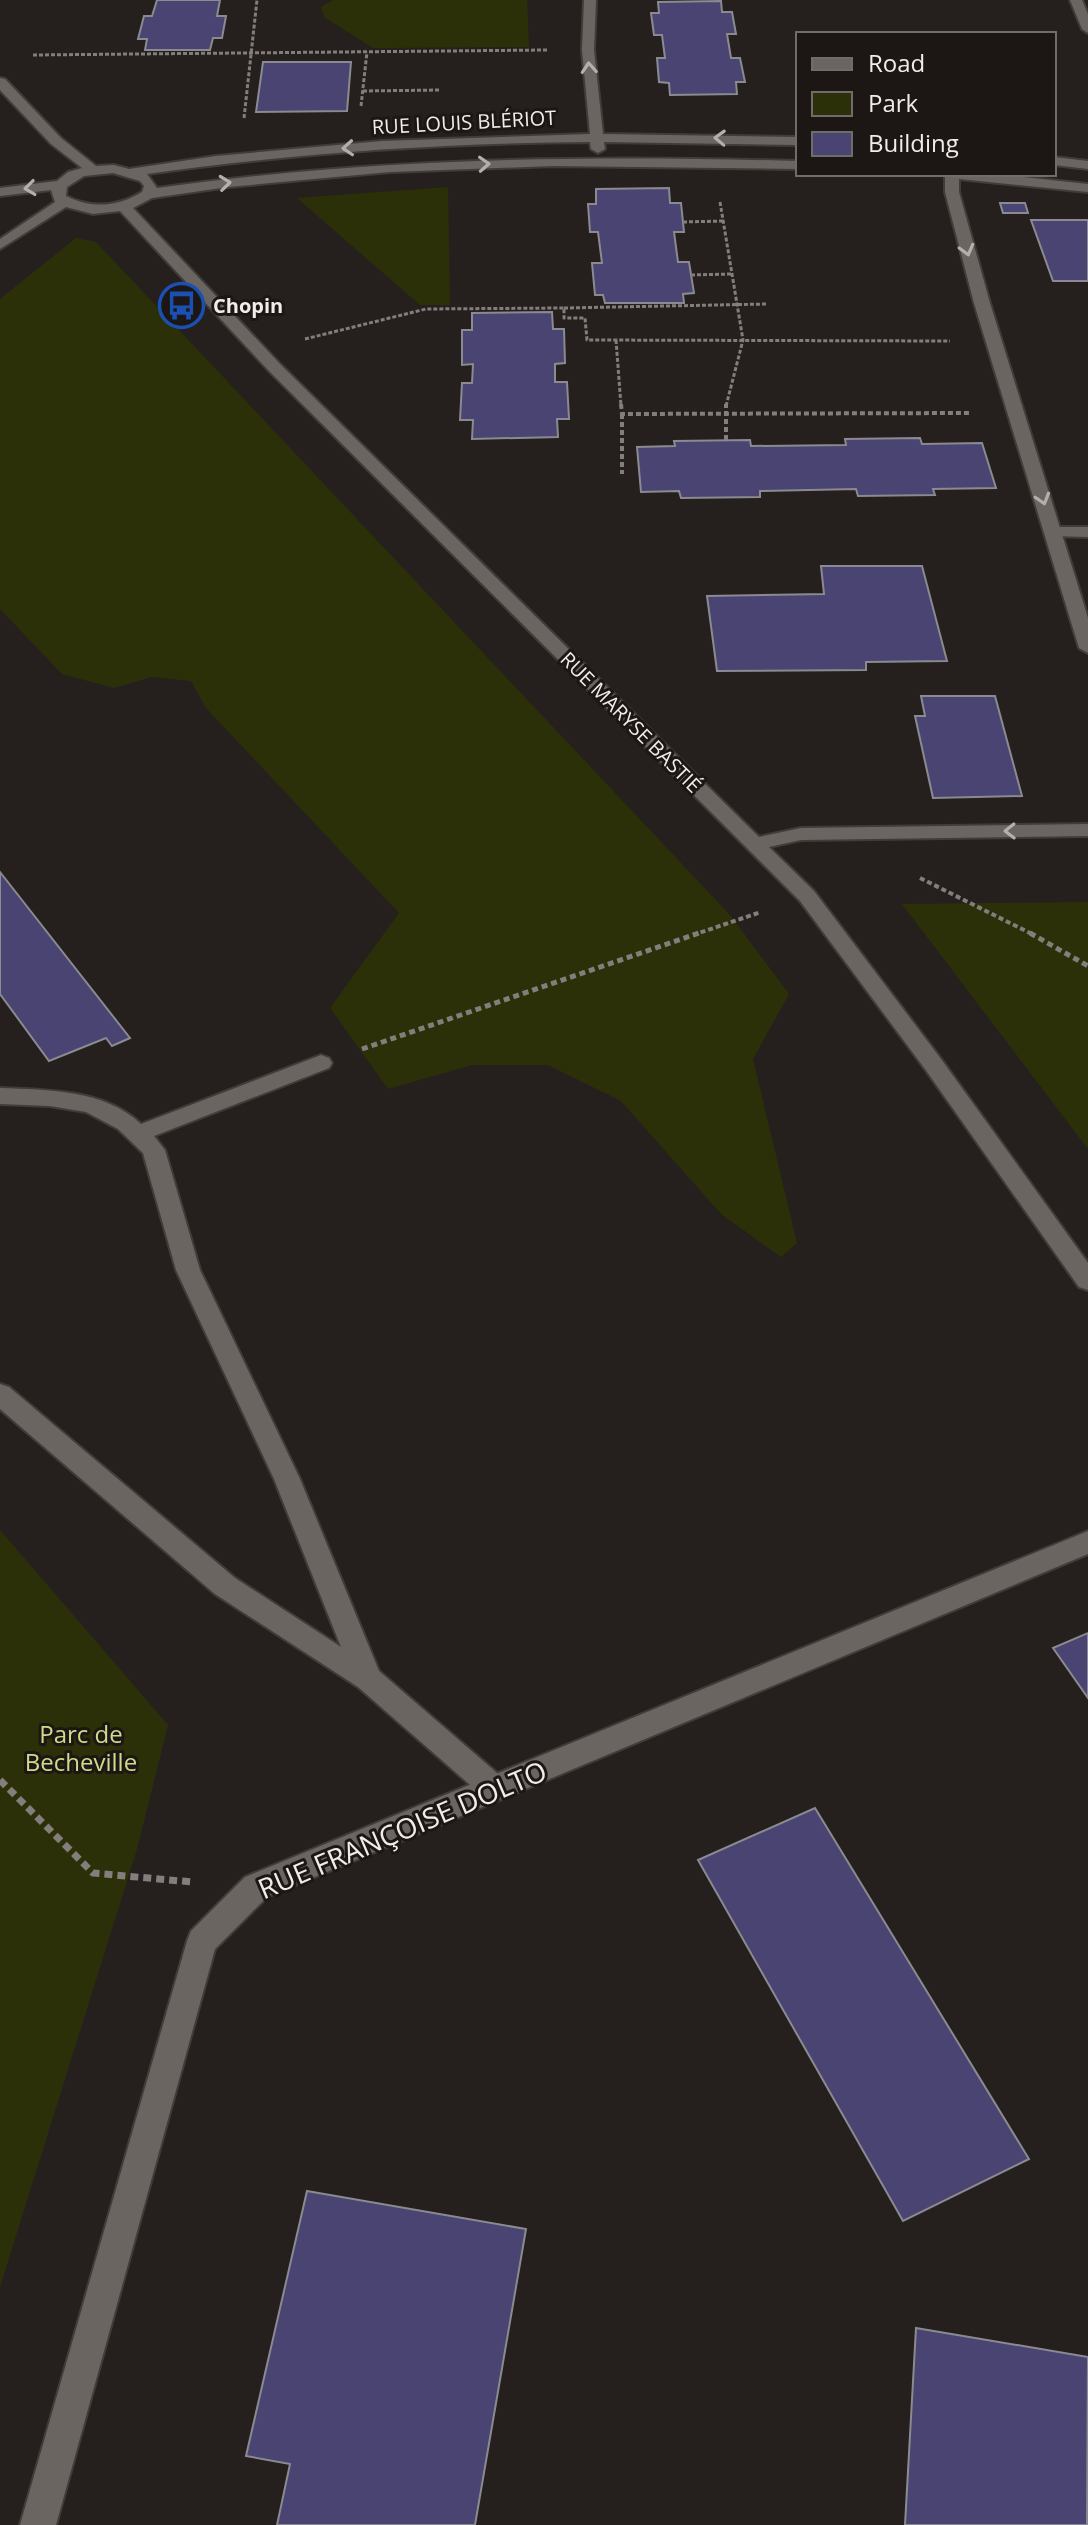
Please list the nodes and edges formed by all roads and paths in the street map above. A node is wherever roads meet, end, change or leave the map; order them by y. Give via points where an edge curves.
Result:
1 (257, 0) edge
2 (590, 0) edge
3 (1076, 0) edge
4 (1088, 29) edge
5 (588, 50) junction
6 (251, 52) junction
7 (367, 52) junction
8 (23, 55) dead end
9 (2, 86) edge
10 (441, 90) dead end
11 (363, 91) junction
12 (360, 116) dead end
13 (243, 124) dead end
14 (595, 136) junction
15 (796, 141) edge
16 (600, 160) junction
17 (1056, 161) edge
18 (796, 165) edge
19 (1088, 165) edge
20 (93, 170) junction
21 (133, 172) junction
22 (953, 176) edge
23 (972, 176) edge
24 (60, 185) junction
25 (1088, 188) edge
26 (0, 192) edge
27 (718, 193) dead end
28 (148, 194) junction
29 (65, 202) junction
30 (123, 206) junction
31 (723, 221) junction
32 (683, 222) dead end
33 (0, 245) edge
34 (732, 274) junction
35 (691, 275) dead end
36 (767, 304) dead end
37 (737, 305) junction
38 (564, 308) junction
39 (616, 340) junction
40 (743, 340) junction
41 (300, 341) dead end
42 (996, 341) junction
43 (1016, 413) junction
44 (622, 414) junction
45 (724, 414) junction
46 (726, 440) dead end
47 (622, 474) dead end
48 (1053, 532) junction
49 (1088, 532) edge
50 (1088, 648) edge
51 (1088, 830) edge
52 (754, 844) junction
53 (906, 878) dead end
54 (920, 878) junction
55 (935, 878) dead end
56 (807, 896) junction
57 (1088, 966) edge
58 (321, 1063) joint
59 (0, 1096) edge
60 (137, 1134) junction
61 (1088, 1281) edge
62 (0, 1394) edge
63 (1088, 1542) edge
64 (368, 1679) junction
65 (0, 1780) edge
66 (494, 1788) junction
67 (256, 1887) junction
68 (38, 2525) edge

1 - 6 path
2 - 5 street
3 - 4 street
5 - 7 path
14 -> 5 street
6 - 7 path
6 - 8 path
6 - 13 path
7 - 11 path
9 - 20 street
10 - 11 path
11 - 12 path
15 -> 14 street, RUE LOUIS BLÉRIOT
14 - 16 street
14 -> 21 street, RUE LOUIS BLÉRIOT via 326,149
16 - 18 street, RUE LOUIS BLÉRIOT
28 -> 16 street, RUE LOUIS BLÉRIOT via 308,174
17 - 19 street
20 - 21 street, RUE LOUIS BLÉRIOT
20 - 24 street
21 - 28 street via 151,186
22 -> 42 street via 952,192
23 - 25 street
24 -> 26 street
24 - 29 street via 57,192
27 - 31 path
28 - 30 street, RUE LOUIS BLÉRIOT
29 - 30 street via 84,209
29 - 33 street
30 - 52 street, RUE MARYSE BASTIÉ via 275,368
31 - 32 path
31 - 34 path
34 - 35 path
34 - 37 path
36 - 37 path
37 - 38 path
37 - 40 path
38 - 39 path via 564,318 585,318 587,340
38 - 41 path via 426,309
39 - 40 path
39 - 44 path
40 - 42 path
40 - 45 path
42 - 43 street
43 - 45 path
43 -> 48 street
44 - 45 path
44 - 47 path
45 - 46 path
48 - 49 street
48 - 50 street
51 -> 52 street via 801,834
52 - 56 street, RUE MARYSE BASTIÉ
53 - 54 path
54 - 55 path
54 - 57 path
56 - 58 path
56 - 61 street, RUE MARYSE BASTIÉ
58 - 60 street
59 - 60 street via 91,1105
60 - 64 street via 154,1150 188,1270 287,1479
62 - 64 street via 225,1586
63 - 66 street, RUE FRANÇOISE DOLTO
64 - 66 street
65 - 67 path via 93,1873
66 - 67 street, RUE FRANÇOISE DOLTO
67 - 68 street, RUE FRANÇOISE DOLTO via 202,1941

